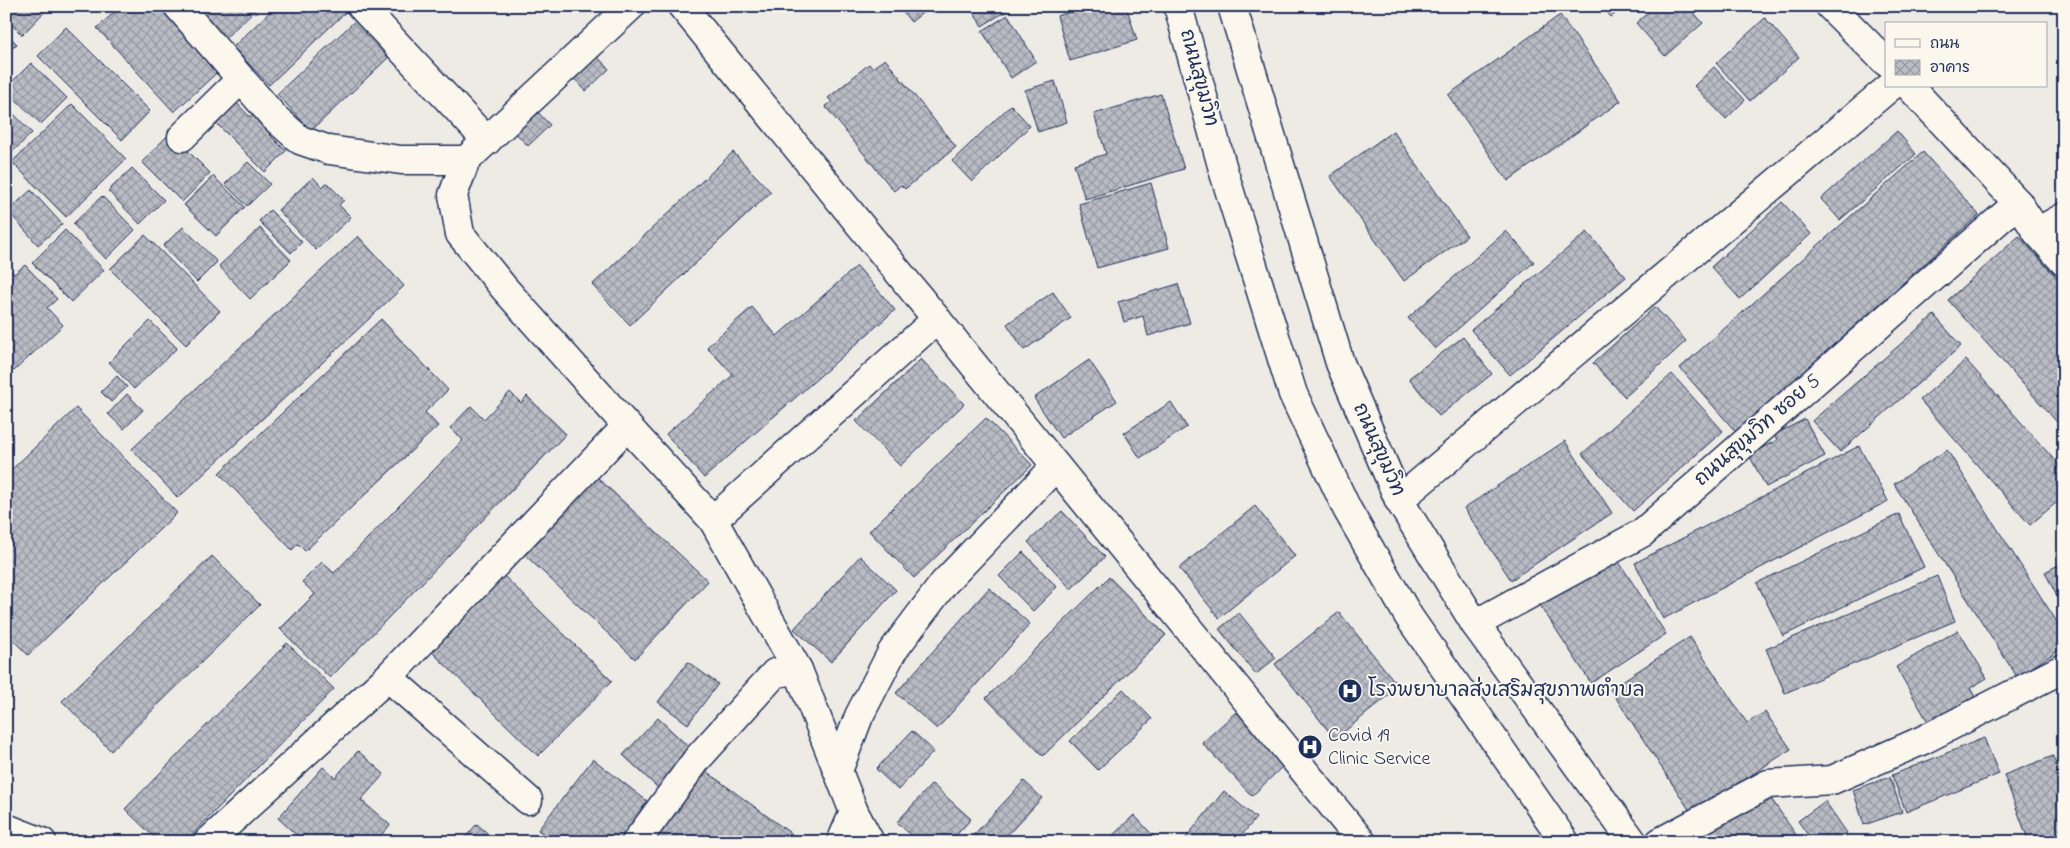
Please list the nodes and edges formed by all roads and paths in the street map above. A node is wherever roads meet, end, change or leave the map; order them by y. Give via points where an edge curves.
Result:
1 (178, 6) edge
2 (361, 6) edge
3 (630, 6) edge
4 (682, 6) edge
5 (1178, 6) edge
6 (1232, 6) edge
7 (1830, 6) edge
8 (1885, 61) edge
9 (240, 80) junction
10 (1889, 88) edge
11 (1911, 88) edge
12 (182, 137) dead end
13 (487, 141) junction
14 (466, 160) junction
15 (2018, 203) junction
16 (2064, 217) edge
17 (2037, 232) junction
18 (2064, 262) edge
19 (937, 320) junction
20 (627, 426) junction
21 (1056, 466) junction
22 (1399, 500) junction
23 (713, 520) junction
24 (1475, 624) junction
25 (2064, 668) edge
26 (798, 670) junction
27 (388, 677) junction
28 (838, 771) junction
29 (528, 800) dead end
30 (854, 812) junction
31 (6, 828) edge
32 (42, 842) edge
33 (208, 842) edge
34 (636, 842) edge
35 (841, 842) edge
36 (870, 842) edge
37 (1362, 842) edge
38 (1565, 842) edge
39 (1633, 842) edge
40 (1660, 842) edge

1 - 9 street
2 - 13 street
3 - 13 street
4 - 19 street
5 - 38 street, ถนนสุขุมวิท via 1224,173 1293,394 1347,509 1409,617
6 - 22 street, ถนนสุขุมวิท via 1340,363
7 - 8 street
9 - 12 street
9 - 14 street via 300,140 329,150 401,160
10 - 22 street
11 - 15 street
13 - 14 street
14 - 20 street via 453,195 460,234
15 - 17 street
15 - 24 street, ถนนสุขุมวิท ซอย 5 via 1642,533
16 - 17 street
17 - 18 street
19 - 21 street
19 - 23 street
20 - 23 street
20 - 27 street
21 - 28 street via 944,583 892,652 859,716
21 - 37 street
22 - 24 street, ถนนสุขุมวิท
23 - 26 street
24 - 39 street, ถนนสุขุมวิท
25 - 40 street via 1923,740 1832,780 1768,784
26 - 28 street
26 - 34 street via 775,673 698,758
27 - 29 street
27 - 33 street
28 - 30 street
30 - 35 street
30 - 36 street
31 - 32 street

